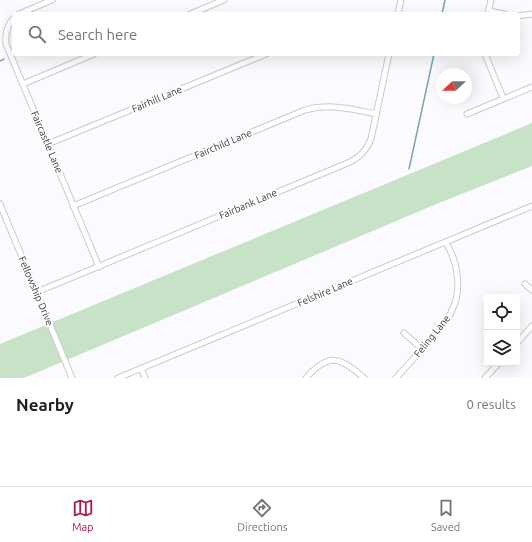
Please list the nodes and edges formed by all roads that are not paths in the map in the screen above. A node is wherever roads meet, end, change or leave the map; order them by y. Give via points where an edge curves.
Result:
1 (52, 0) edge
2 (224, 0) edge
3 (401, 0) edge
4 (491, 0) edge
5 (24, 12) edge
6 (195, 12) edge
7 (398, 12) edge
8 (488, 12) edge
9 (532, 14) edge
10 (520, 16) edge
11 (12, 21) edge
12 (89, 56) edge
13 (261, 56) edge
14 (389, 56) edge
15 (486, 56) edge
16 (23, 84) junction
17 (532, 86) edge
18 (504, 98) junction
19 (376, 114) junction
20 (467, 114) dead end
21 (48, 144) junction
22 (0, 204) edge
23 (74, 206) junction
24 (532, 206) edge
25 (2, 216) edge
26 (446, 242) junction
27 (99, 267) junction
28 (525, 284) dead end
29 (532, 290) edge
30 (37, 292) junction
31 (532, 326) edge
32 (404, 333) dead end
33 (520, 340) edge
34 (422, 349) junction
35 (496, 366) edge
36 (141, 368) junction
37 (72, 378) edge
38 (118, 378) edge
39 (145, 378) edge
40 (306, 378) edge
41 (364, 378) edge
42 (396, 378) edge
43 (485, 378) edge

1 - 5 street
2 - 6 street
3 - 7 street
4 - 8 street
9 - 10 street
11 - 16 street, Faircastle Lane via 6,33 6,41
12 - 16 street
13 - 21 street, Fairhill Lane
14 - 19 street, Fairbank Lane
15 - 18 street
16 - 21 street, Faircastle Lane
17 - 18 street
18 - 20 street
19 - 23 street, Fairchild Lane via 335,106 305,110
19 - 27 street, Fairbank Lane via 368,146 353,161
21 - 23 street, Faircastle Lane
22 - 25 street, Fellowship Drive
23 - 27 street, Faircastle Lane
24 - 26 street, Felshire Lane
25 - 30 street, Fellowship Drive
26 - 34 street, Feling Lane via 457,269 457,297 446,321
26 - 36 street, Felshire Lane
27 - 30 street, Fairbank Lane
28 - 29 street
30 - 37 street, Fellowship Drive
31 - 33 street
32 - 34 street
34 - 42 street, Feling Lane
35 - 43 street
36 - 38 street, Felshire Lane
36 - 39 street
40 - 41 street via 315,368 326,362 341,361

